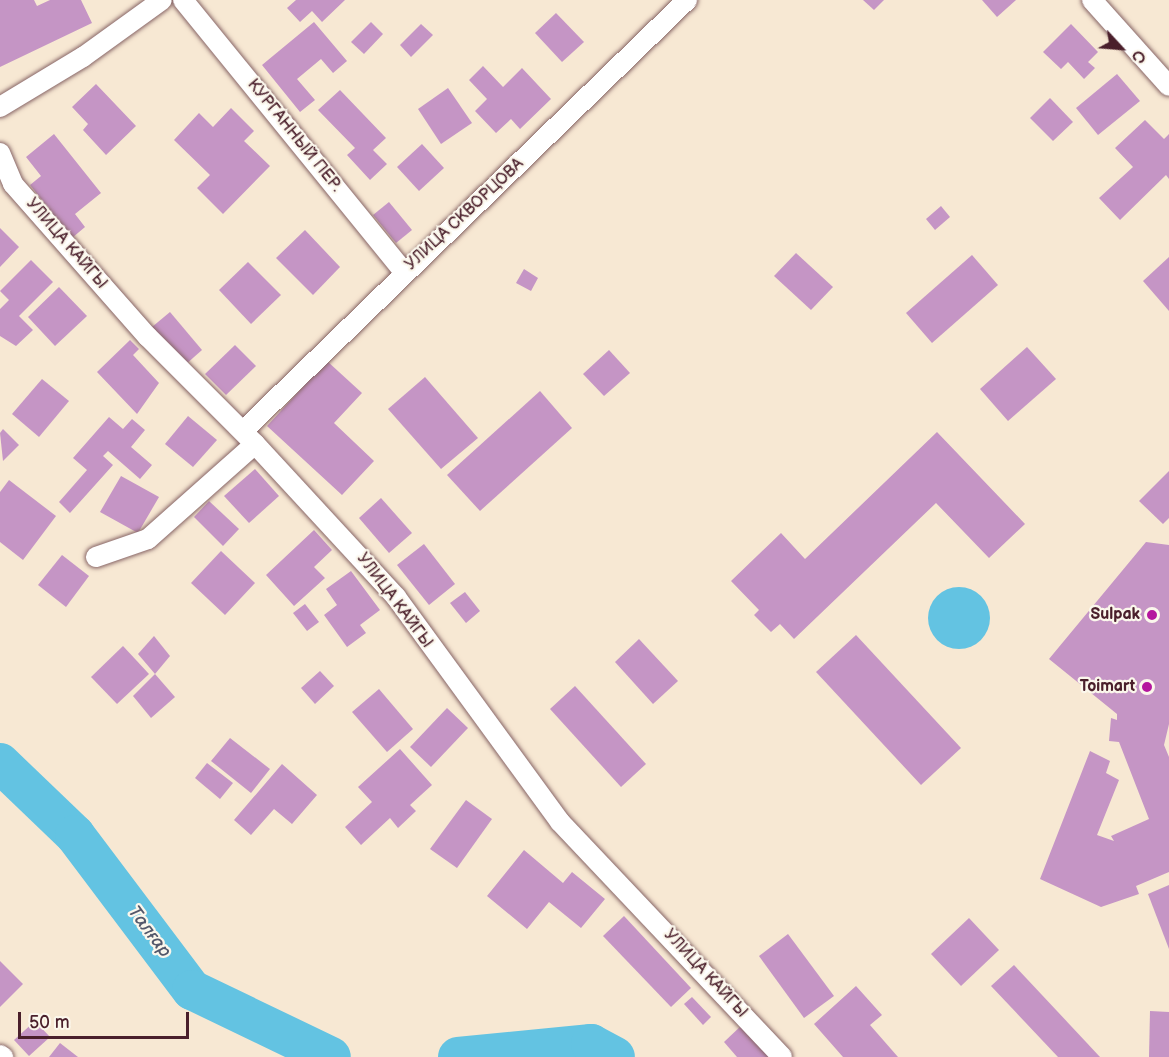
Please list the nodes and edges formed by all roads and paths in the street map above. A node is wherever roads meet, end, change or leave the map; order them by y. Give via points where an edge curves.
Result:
1 (162, 0) edge
2 (183, 0) edge
3 (687, 0) edge
4 (1092, 0) edge
5 (1169, 86) edge
6 (0, 107) edge
7 (0, 153) edge
8 (6, 190) edge
9 (404, 272) junction
10 (249, 437) junction
11 (96, 557) dead end
12 (782, 1057) edge

1 - 6 street via 83,57
2 - 9 street, КУРГАННЫЙ ПЕР.
3 - 9 street, УЛИЦА СКВОРЦОВА
4 - 5 street
7 - 8 street, УЛИЦА КАЙГЫ
8 - 10 street, УЛИЦА КАЙГЫ
9 - 10 street, УЛИЦА СКВОРЦОВА
10 - 11 street, УЛИЦА СКВОРЦОВА via 148,539
10 - 12 street, УЛИЦА КАЙГЫ via 396,597 560,822

